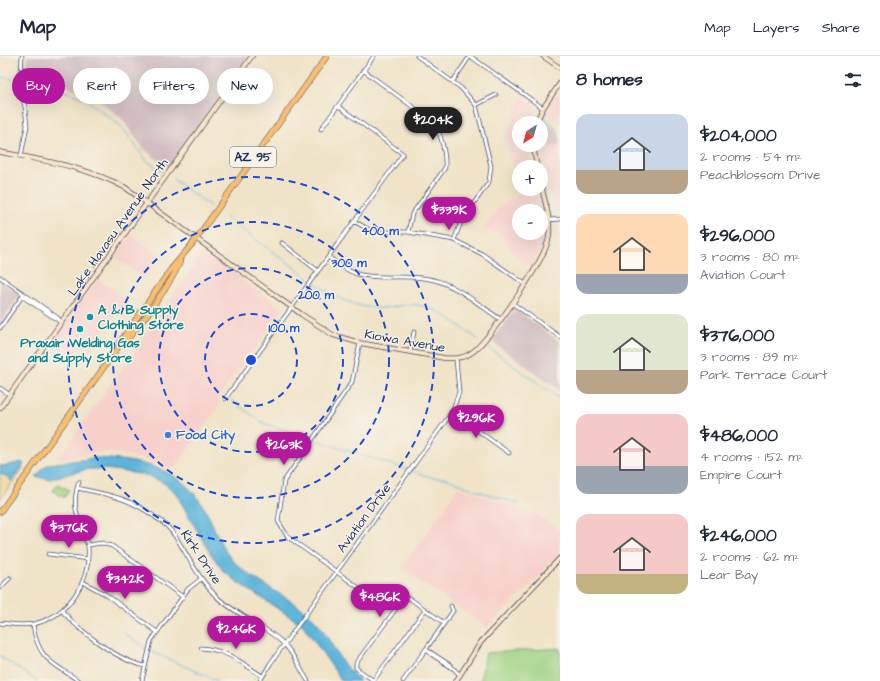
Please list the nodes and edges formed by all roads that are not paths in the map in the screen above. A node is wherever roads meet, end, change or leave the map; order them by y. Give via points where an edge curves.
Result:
1 (22, 56) edge
2 (252, 56) edge
3 (327, 56) edge
4 (374, 56) edge
5 (417, 56) edge
6 (470, 56) edge
7 (543, 56) edge
8 (560, 68) edge
9 (363, 70) junction
10 (453, 81) junction
11 (560, 83) edge
12 (496, 95) dead end
13 (476, 105) junction
14 (338, 106) junction
15 (542, 108) junction
16 (539, 116) edge
17 (321, 128) dead end
18 (0, 152) edge
19 (21, 156) junction
20 (544, 196) edge
21 (147, 203) junction
22 (560, 219) edge
23 (354, 220) junction
24 (549, 220) junction
25 (408, 232) junction
26 (196, 238) junction
27 (454, 240) junction
28 (282, 243) dead end
29 (328, 257) junction
30 (318, 271) junction
31 (0, 277) edge
32 (525, 284) junction
33 (23, 295) junction
34 (512, 303) junction
35 (292, 308) junction
36 (500, 319) junction
37 (62, 323) junction
38 (0, 328) edge
39 (414, 332) dead end
40 (560, 337) edge
41 (360, 343) junction
42 (410, 352) junction
43 (456, 359) junction
44 (0, 388) edge
45 (10, 395) junction
46 (226, 400) dead end
47 (0, 408) edge
48 (452, 412) junction
49 (509, 454) dead end
50 (79, 482) dead end
51 (77, 488) junction
52 (0, 512) edge
53 (88, 545) junction
54 (48, 554) dead end
55 (560, 558) edge
56 (88, 559) junction
57 (337, 572) junction
58 (10, 578) dead end
59 (201, 579) junction
60 (84, 582) junction
61 (0, 588) edge
62 (183, 597) junction
63 (376, 600) dead end
64 (451, 606) dead end
65 (425, 610) junction
66 (62, 611) junction
67 (0, 623) edge
68 (444, 623) junction
69 (33, 625) junction
70 (157, 632) junction
71 (285, 644) junction
72 (201, 648) dead end
73 (426, 649) junction
74 (144, 666) junction
75 (460, 675) junction
76 (262, 676) junction
77 (79, 681) edge
78 (142, 681) edge
79 (260, 681) edge
80 (308, 681) edge
81 (374, 681) edge
82 (403, 681) edge
83 (456, 681) edge

1 - 19 street via 20,88 27,126
2 - 21 street, Lake Havasu Avenue North
3 - 26 highway, AZ 95
4 - 9 street
5 - 10 street
6 - 10 street
6 - 15 street
7 - 8 street
9 - 14 street
9 - 25 street via 432,120 438,130 445,168 412,214
10 - 13 street
11 - 15 street
12 - 13 street
13 - 27 street via 492,175 462,220
14 - 17 street
14 - 23 street via 403,154
15 - 16 street
18 - 19 street, Kiowa Avenue
19 - 21 street, Kiowa Avenue via 111,179
20 - 24 street, Kiowa Avenue
21 - 26 street, Kiowa Avenue
21 - 37 street, Lake Havasu Avenue North
22 - 24 street
23 - 25 street via 373,232
23 - 29 street
24 - 32 street, Kiowa Avenue via 546,250
25 - 27 street
26 - 35 street, Kiowa Avenue
26 - 52 highway, AZ 95 via 181,259 176,272 125,343 117,348
27 - 32 street via 482,254
28 - 30 street
29 - 30 street
29 - 36 street via 357,274 412,276 435,280 462,292
30 - 35 street
31 - 33 street
32 - 34 street, Kiowa Avenue
33 - 37 street via 28,296
33 - 38 street
34 - 36 street, Kiowa Avenue
34 - 40 street
35 - 41 street, Kiowa Avenue via 334,336
35 - 46 street
36 - 43 street, Kiowa Avenue via 475,350
37 - 45 street, Lake Havasu Avenue North
39 - 42 street
41 - 42 street, Kiowa Avenue
41 - 57 street via 352,382 288,472 281,489 277,512 280,528
42 - 43 street, Kiowa Avenue
43 - 48 street, Aviation Drive via 459,392
44 - 45 street
45 - 47 street, Lake Havasu Avenue North
48 - 49 street
48 - 57 street, Aviation Drive
50 - 51 street
51 - 53 street via 76,512
51 - 59 street, Kirk Drive via 125,498 166,524
53 - 56 street
53 - 62 street via 102,543 112,546
54 - 56 street
55 - 75 street via 481,642
56 - 60 street
57 - 63 street
57 - 71 street, Aviation Drive
58 - 61 street
59 - 62 street
59 - 71 street, Kirk Drive via 234,611
60 - 66 street
60 - 70 street
62 - 70 street
64 - 68 street via 453,611
65 - 68 street
65 - 81 street
65 - 81 street via 409,598 403,599 356,663 356,668
66 - 69 street
66 - 74 street via 78,627 124,660
67 - 69 street
68 - 73 street
69 - 77 street via 36,642 44,656
70 - 74 street via 149,646
71 - 76 street, Aviation Drive
71 - 80 street, Kirk Drive
72 - 76 street via 226,652
73 - 75 street
73 - 82 street
74 - 78 street
75 - 83 street
76 - 79 street, Aviation Drive

